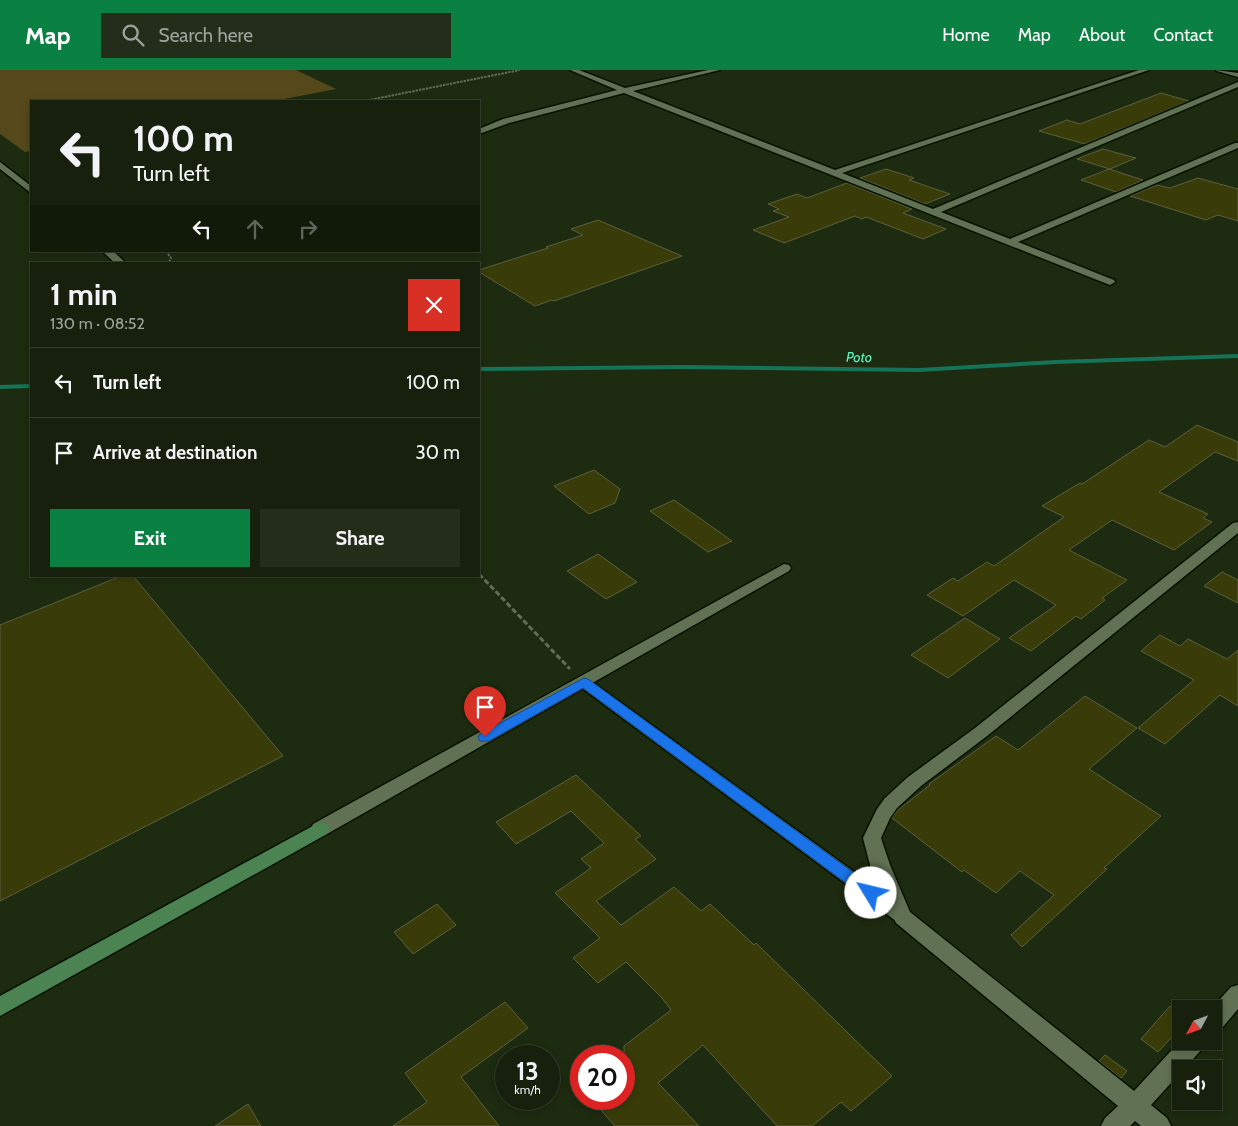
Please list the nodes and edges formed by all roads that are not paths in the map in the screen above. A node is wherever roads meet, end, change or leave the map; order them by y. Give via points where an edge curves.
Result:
1 (573, 70) edge
2 (717, 70) edge
3 (1146, 70) edge
4 (1219, 70) edge
5 (1238, 75) edge
6 (1238, 84) edge
7 (625, 90) junction
8 (480, 132) edge
9 (1238, 146) edge
10 (0, 165) edge
11 (835, 173) junction
12 (30, 189) edge
13 (934, 212) junction
14 (1011, 242) junction
15 (108, 252) edge
16 (120, 262) edge
17 (1110, 282) dead end
18 (1238, 526) edge
19 (784, 568) dead end
20 (584, 682) junction
21 (320, 829) joint
22 (903, 917) junction
23 (1238, 994) edge
24 (0, 1007) edge
25 (1222, 1012) edge
26 (1187, 1050) edge
27 (1136, 1106) junction
28 (1113, 1126) edge
29 (1159, 1126) edge

1 - 7 street
2 - 7 street
3 - 11 street
4 - 5 street
6 - 13 street
7 - 8 street via 506,121
7 - 11 street
9 - 14 street
10 - 12 street
11 - 13 street
13 - 14 street
14 - 17 street
15 - 16 street
18 - 22 street via 906,789 884,813 872,838
19 - 20 street
20 - 21 street
20 - 22 lane
21 - 24 street
22 - 27 street
23 - 25 street
26 - 27 street
27 - 28 street
27 - 29 street

